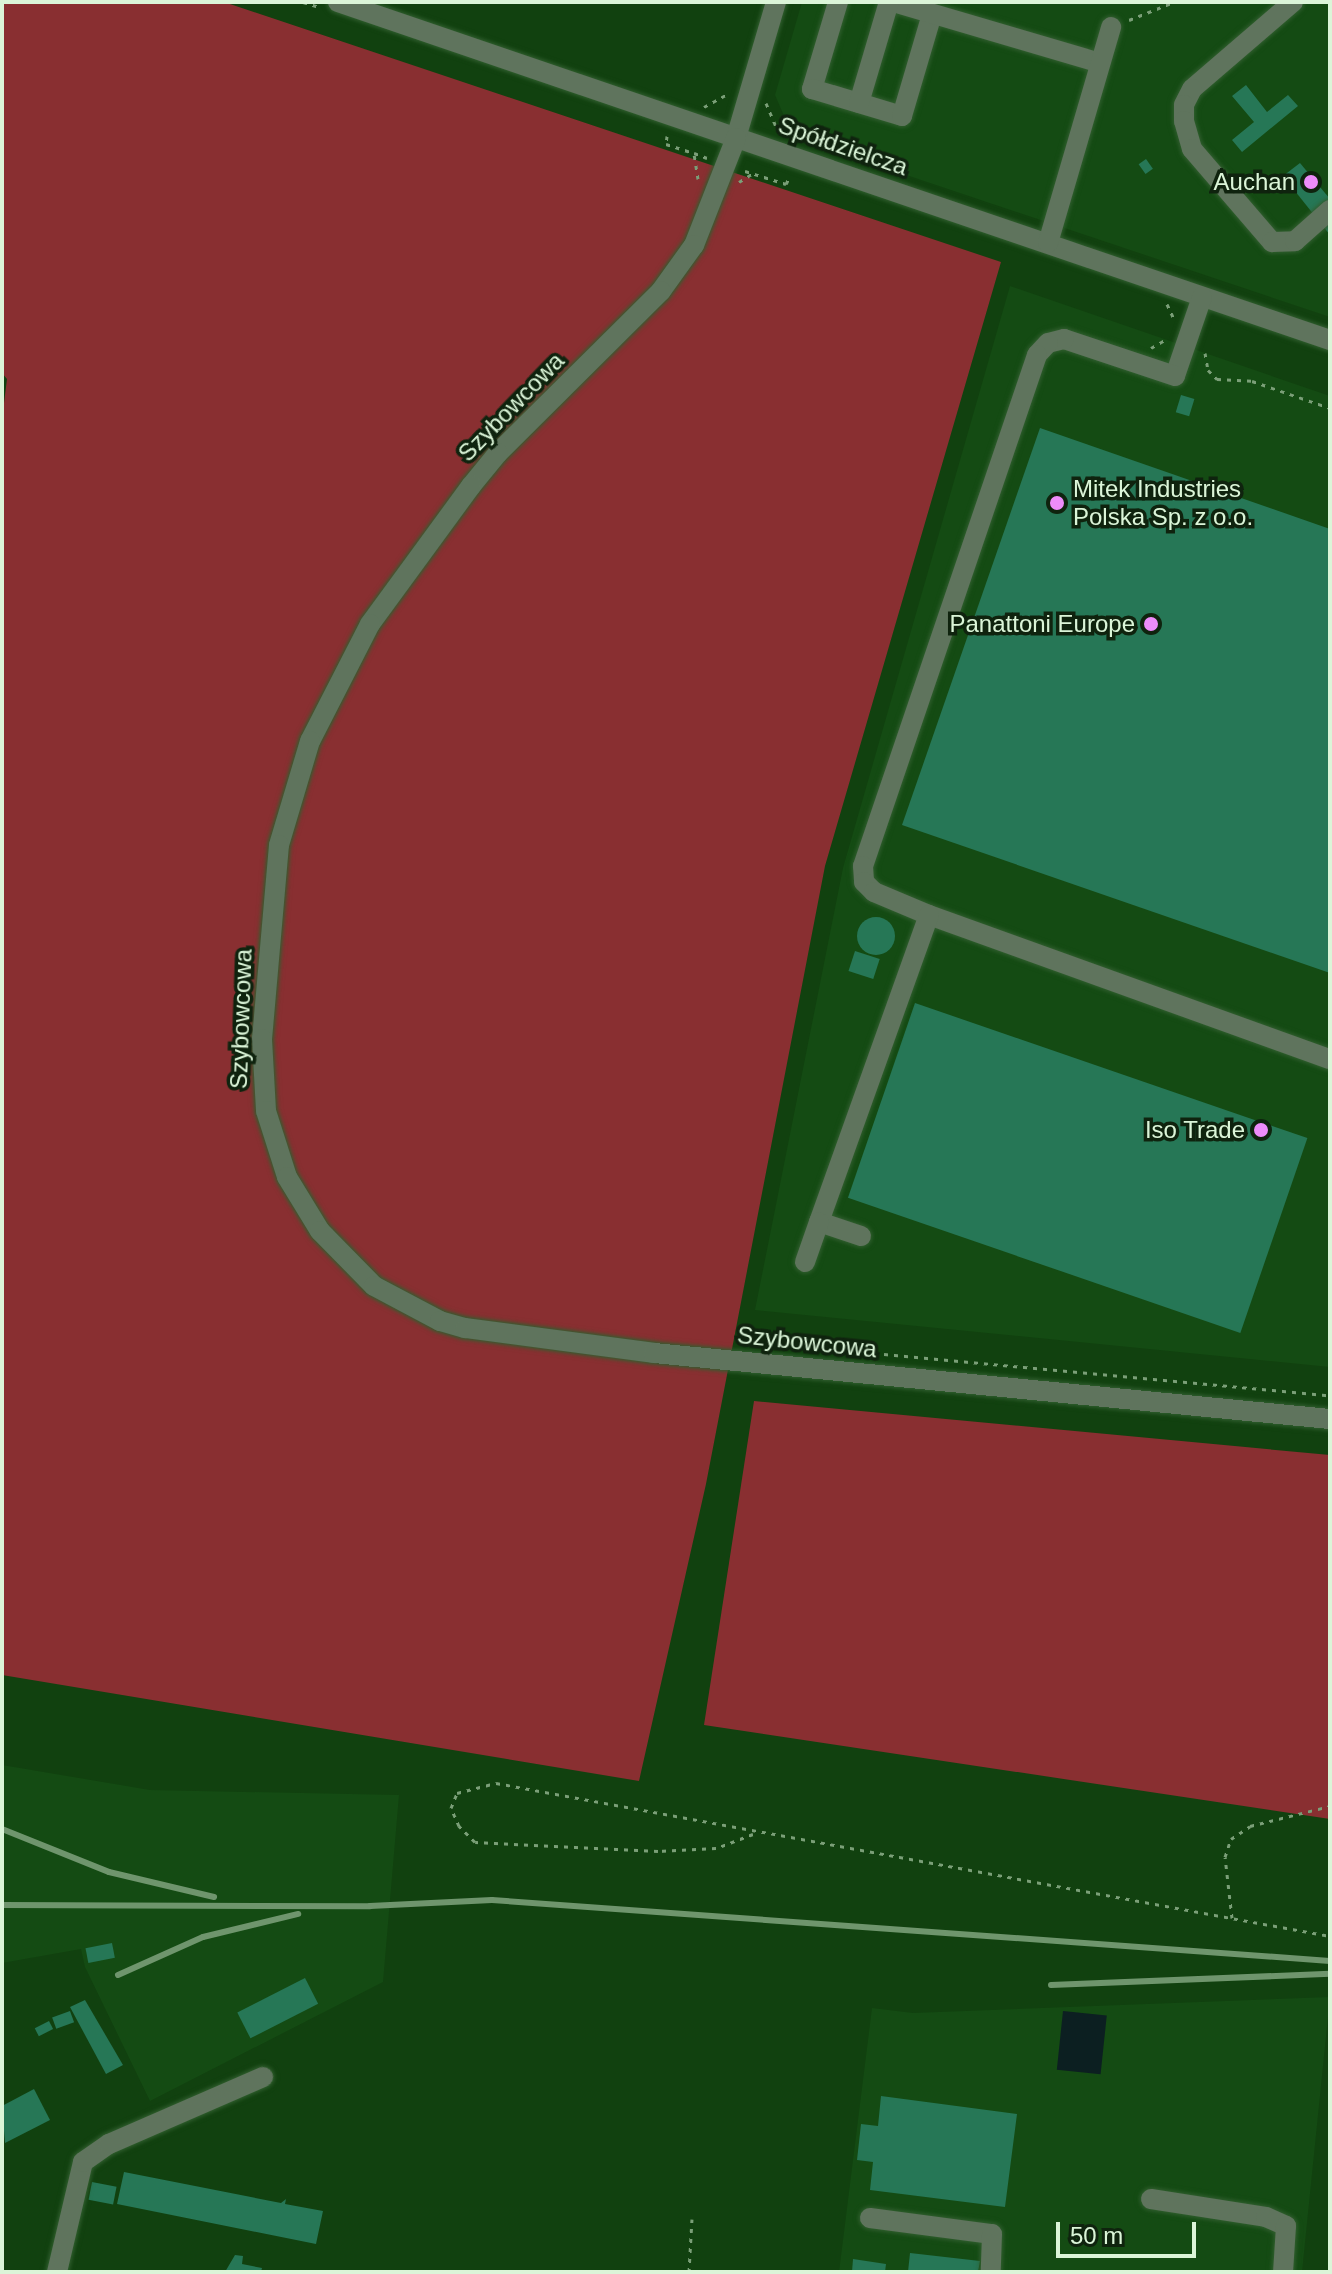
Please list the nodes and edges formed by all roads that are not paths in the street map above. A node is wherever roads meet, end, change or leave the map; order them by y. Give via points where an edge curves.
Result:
1 (338, 2) edge
2 (776, 2) edge
3 (838, 2) edge
4 (891, 2) edge
5 (1293, 2) edge
6 (932, 14) junction
7 (1111, 27) road end
8 (1100, 63) junction
9 (859, 103) junction
10 (736, 138) junction
11 (1330, 210) edge
12 (1048, 243) junction
13 (1202, 297) junction
14 (1330, 340) edge
15 (929, 915) junction
16 (1330, 1059) edge
17 (819, 1222) junction
18 (861, 1236) dead end
19 (805, 1262) dead end
20 (1330, 1419) edge
21 (263, 2077) dead end
22 (1151, 2199) dead end
23 (870, 2218) dead end
24 (57, 2272) edge
25 (991, 2272) edge
26 (1283, 2272) edge

1 - 10 street, Spółdzielcza
2 - 10 street, Szybowcowa
3 - 9 street via 812,89
4 - 6 street
4 - 9 street
5 - 11 street via 1192,89 1184,121 1192,149 1272,242 1295,241
6 - 8 street
6 - 9 street via 902,116
7 - 8 street
8 - 12 street
10 - 12 street, Spółdzielcza
10 - 20 street, Szybowcowa via 704,226 679,269 498,453 370,624 328,698 290,798 279,845 264,993 262,1078 274,1144 287,1177 320,1231 374,1286 440,1321 465,1328 654,1353
12 - 13 street, Spółdzielcza
13 - 14 street, Spółdzielcza
13 - 15 street via 1175,376 1064,339 1048,343 1037,355 863,866 864,882 874,892
15 - 16 street
15 - 17 street
17 - 18 street
17 - 19 street
21 - 24 street via 109,2144 83,2162
22 - 26 street via 1266,2217 1286,2226
23 - 25 street via 992,2234

